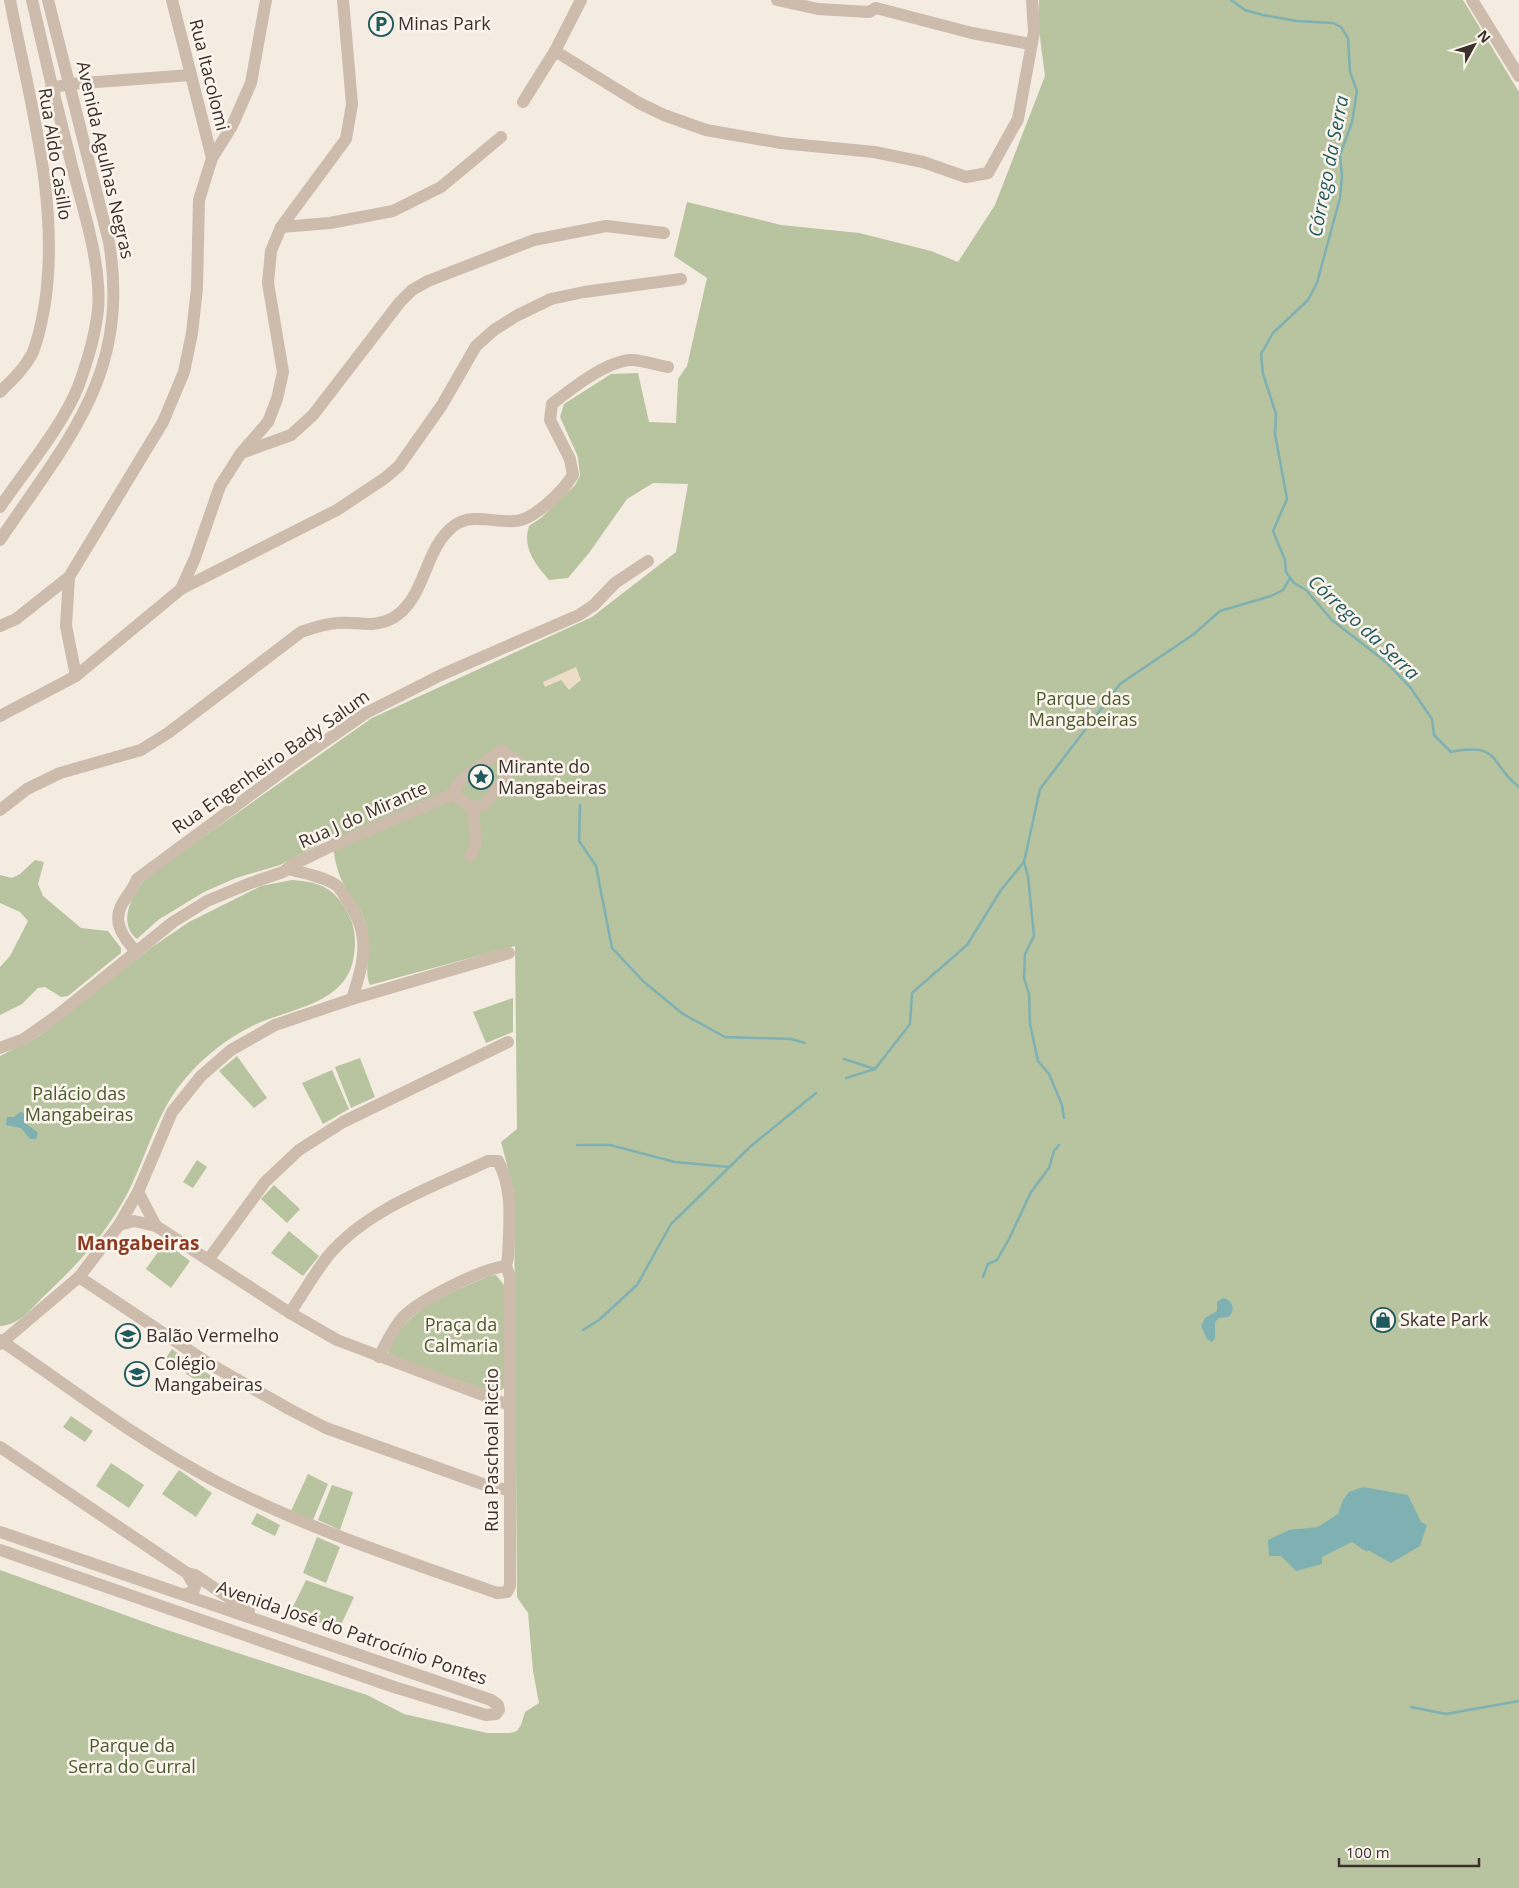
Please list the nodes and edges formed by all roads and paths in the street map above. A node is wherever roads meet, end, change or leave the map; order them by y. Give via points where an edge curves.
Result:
1 (12, 0) edge
2 (172, 0) edge
3 (266, 0) edge
4 (343, 0) edge
5 (581, 0) edge
6 (777, 0) edge
7 (830, 0) edge
8 (864, 0) edge
9 (1032, 0) edge
10 (1472, 0) edge
11 (49, 4) edge
12 (33, 6) edge
13 (876, 8) junction
14 (818, 9) junction
15 (1030, 44) junction
16 (555, 51) junction
17 (191, 75) junction
18 (1519, 76) edge
19 (70, 84) junction
20 (51, 88) junction
21 (522, 102) dead end
22 (501, 136) dead end
23 (212, 158) junction
24 (281, 227) junction
25 (664, 233) dead end
26 (681, 279) dead end
27 (668, 367) dead end
28 (0, 392) edge
29 (241, 453) junction
30 (0, 507) edge
31 (0, 540) edge
32 (648, 561) dead end
33 (69, 577) junction
34 (181, 589) junction
35 (0, 626) edge
36 (76, 676) junction
37 (0, 716) edge
38 (453, 794) junction
39 (473, 808) junction
40 (0, 810) edge
41 (470, 856) dead end
42 (288, 869) junction
43 (137, 953) junction
44 (509, 953) dead end
45 (352, 999) junction
46 (508, 1042) dead end
47 (0, 1048) edge
48 (138, 1192) junction
49 (118, 1225) junction
50 (156, 1226) junction
51 (208, 1260) junction
52 (506, 1266) junction
53 (79, 1277) junction
54 (290, 1313) junction
55 (1, 1342) edge
56 (379, 1357) junction
57 (509, 1405) junction
58 (0, 1447) edge
59 (510, 1490) junction
60 (0, 1532) edge
61 (0, 1550) edge
62 (187, 1573) junction
63 (185, 1594) junction
64 (265, 1622) junction

1 - 12 street
1 - 28 street, Rua Aldo Casillo via 46,191 48,277 41,325 32,354
2 - 17 street, Rua Itacolomi
3 - 23 street via 251,83 232,126
4 - 24 street via 352,104 346,139
5 - 16 street
6 - 14 street
7 - 14 street
8 - 13 street
9 - 15 street via 1034,32
10 - 18 street
11 - 12 street
11 - 19 street, Avenida Agulhas Negras
12 - 20 street, Avenida Agulhas Negras
13 - 14 street via 869,12
13 - 15 street
15 - 16 street via 1018,119 988,173 966,177 923,162 874,152 781,143 706,130 639,103
16 - 21 street
17 - 19 street
17 - 23 street, Rua Itacolomi
19 - 20 street
19 - 31 street, Avenida Agulhas Negras via 109,242 114,270 114,313 106,358 82,419
20 - 30 street, Avenida Agulhas Negras via 86,221 96,274 98,309 77,388 62,416
22 - 24 street via 441,187 393,211 330,223
23 - 33 street via 199,200 197,288 184,372 163,422
24 - 29 street via 271,251 268,283 283,372 268,422
25 - 29 street via 606,226 534,240 428,281 400,302 313,415 291,435
26 - 34 street via 551,299 516,316 476,346 442,405 398,466 385,478 337,510
27 - 40 street via 632,360 615,363 552,404 550,420 570,459 572,475 567,484 537,512 517,522 471,519 457,524 442,536 416,593 394,617 376,625 339,622 301,632 162,738 141,750 60,773 27,789
29 - 34 street via 220,486
32 - 43 street, Rua Engenheiro Bady Salum via 615,583 579,615 441,675 366,713 137,879 118,917 124,937
33 - 35 street via 16,619
33 - 36 street via 66,626
34 - 36 street
36 - 37 street
38 - 39 street
38 - 39 street via 459,782 501,750 518,761 485,804
38 - 42 street, Rua J do Mirante via 328,848
39 - 41 street via 476,845
42 - 43 street, Rua J do Mirante via 206,901 173,922
42 - 45 street via 337,885 357,914 363,929 364,953
43 - 47 street via 24,1039
44 - 45 street
45 - 48 street via 266,1030 231,1050 201,1076 172,1112
46 - 51 street via 342,1122 299,1150 265,1182
48 - 49 street
48 - 50 street
49 - 50 street via 134,1222
49 - 53 street
50 - 51 street
51 - 54 street
52 - 54 street, Rua Paschoal Riccio via 509,1189 498,1161 488,1161 395,1205 367,1222 328,1256
52 - 56 street via 492,1268 412,1310 402,1318
52 - 57 street, Rua Paschoal Riccio via 510,1277
53 - 55 street
53 - 59 street via 208,1363 326,1428 491,1487
54 - 56 street via 337,1340
55 - 59 street, Rua Paschoal Riccio via 154,1447 215,1481 333,1536 497,1593 507,1592 510,1586
56 - 57 street
57 - 59 street, Rua Paschoal Riccio
58 - 62 street
60 - 63 street, Avenida José do Patrocínio Pontes
61 - 64 street, Avenida José do Patrocínio Pontes via 394,1687 486,1715 496,1714 499,1710 491,1700
62 - 63 street via 195,1587 193,1592
62 - 64 street via 195,1575
63 - 64 street, Avenida José do Patrocínio Pontes

